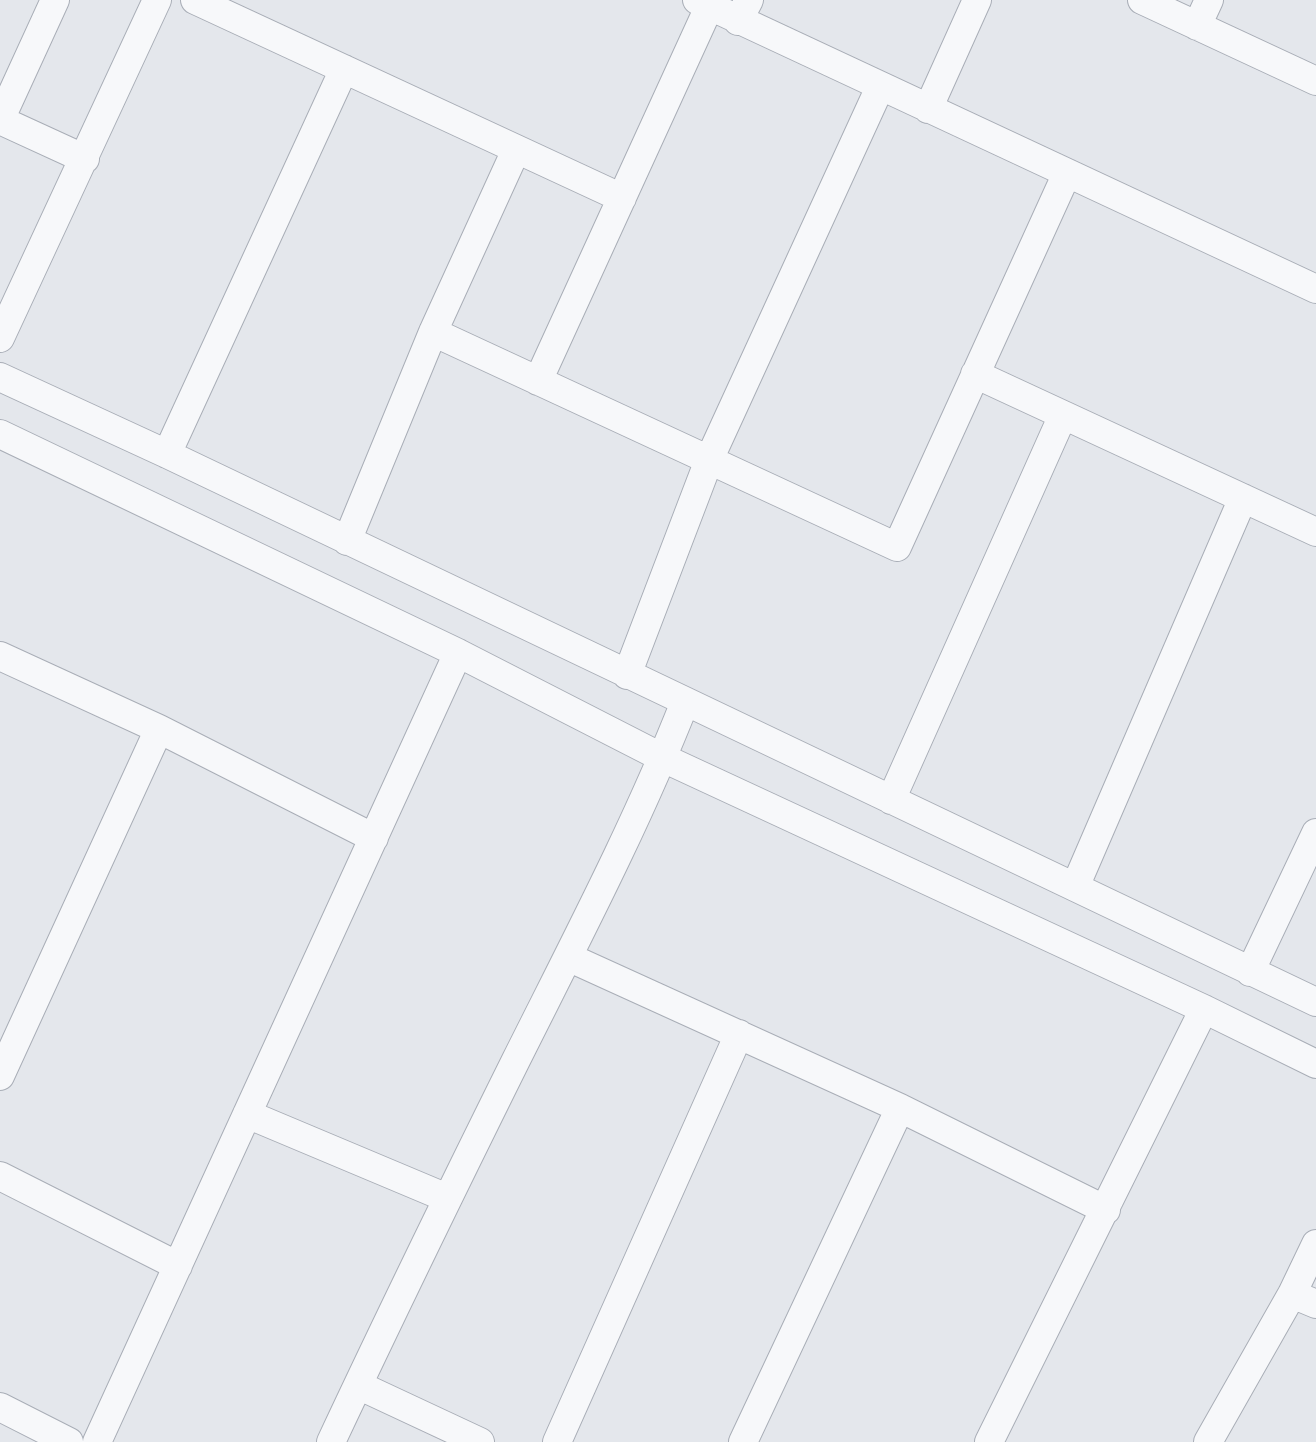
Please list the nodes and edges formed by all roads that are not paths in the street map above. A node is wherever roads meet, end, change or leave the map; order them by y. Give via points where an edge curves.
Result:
1 (55, 0) edge
2 (157, 0) edge
3 (194, 0) edge
4 (978, 0) edge
5 (1142, 0) edge
6 (1209, 0) edge
7 (703, 4) edge
8 (744, 10) edge
9 (1198, 26) junction
10 (344, 69) junction
11 (1316, 81) edge
12 (880, 87) junction
13 (928, 109) junction
14 (0, 120) edge
15 (516, 150) junction
16 (85, 159) junction
17 (1067, 174) junction
18 (622, 198) junction
19 (1314, 281) edge
20 (433, 332) junction
21 (0, 338) edge
22 (976, 374) junction
23 (0, 377) edge
24 (538, 381) junction
25 (1063, 415) junction
26 (0, 434) edge
27 (167, 454) junction
28 (709, 460) junction
29 (1243, 498) junction
30 (1316, 532) edge
31 (347, 541) junction
32 (458, 654) junction
33 (0, 656) edge
34 (628, 675) junction
35 (686, 702) junction
36 (159, 729) junction
37 (663, 758) junction
38 (891, 800) junction
39 (1316, 833) edge
40 (374, 838) junction
41 (1075, 887) junction
42 (568, 957) junction
43 (1250, 972) junction
44 (1316, 1002) edge
45 (1204, 1009) junction
46 (739, 1034) junction
47 (1316, 1064) edge
48 (0, 1076) edge
49 (900, 1108) junction
50 (247, 1114) junction
51 (0, 1176) edge
52 (447, 1198) junction
53 (1106, 1210) junction
54 (1316, 1244) edge
55 (178, 1266) junction
56 (1304, 1299) edge
57 (358, 1385) junction
58 (0, 1407) edge
59 (69, 1442) edge
60 (98, 1442) edge
61 (331, 1442) edge
62 (480, 1442) edge
63 (557, 1442) edge
64 (743, 1442) edge
65 (988, 1442) edge
66 (1208, 1442) edge

1 - 14 street
2 - 16 street
3 - 10 street
4 - 13 street
5 - 9 street
6 - 9 street
7 - 8 street
7 - 18 street
8 - 12 street
9 - 11 street
10 - 15 street
10 - 27 street
12 - 13 street
12 - 28 street
13 - 17 street
14 - 16 street
15 - 18 street
15 - 20 street
16 - 21 street
17 - 19 street
17 - 22 street
18 - 24 street
20 - 24 street
20 - 31 street
22 - 25 street
22 - 28 street via 896,547
23 - 27 street
24 - 28 street
25 - 29 street
25 - 38 street
26 - 32 street
27 - 31 street
28 - 34 street
29 - 30 street
29 - 41 street
31 - 34 street
32 - 37 street
32 - 40 street
33 - 36 street
34 - 35 street
35 - 37 street
35 - 38 street
36 - 40 street
36 - 48 street
37 - 42 street
37 - 45 street
38 - 41 street
39 - 43 street
40 - 50 street
41 - 43 street
42 - 46 street
42 - 52 street
43 - 44 street
45 - 47 street
45 - 53 street
46 - 49 street
46 - 63 street
49 - 53 street
49 - 64 street
50 - 52 street
50 - 55 street
51 - 55 street
52 - 57 street
53 - 65 street
54 - 56 street
55 - 60 street
56 - 66 street
57 - 61 street
57 - 62 street
58 - 59 street

